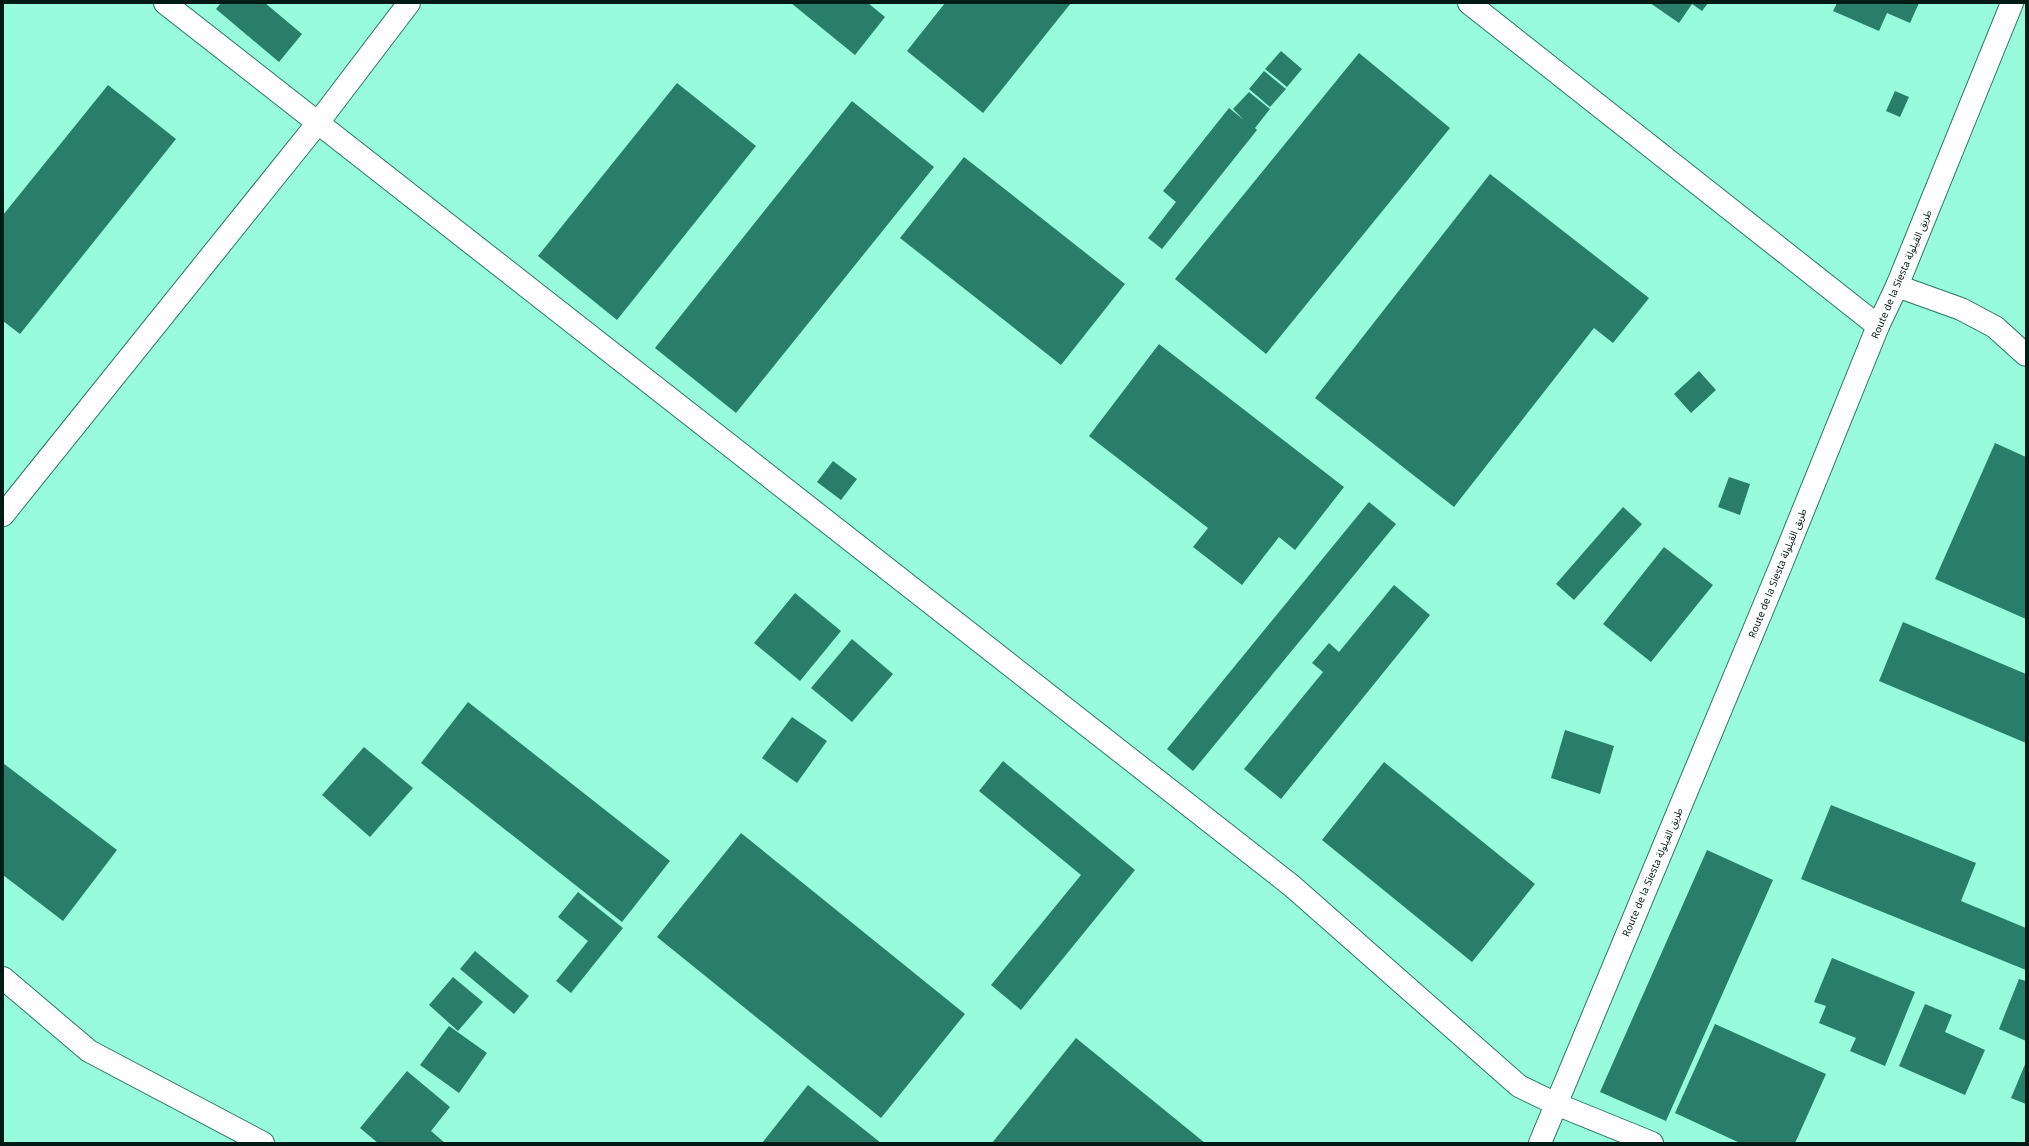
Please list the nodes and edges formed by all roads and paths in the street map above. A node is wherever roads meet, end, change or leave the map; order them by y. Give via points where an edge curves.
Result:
1 (165, 3) edge
2 (409, 3) edge
3 (1469, 3) edge
4 (2012, 3) edge
5 (317, 124) junction
6 (1897, 286) junction
7 (1878, 326) junction
8 (2026, 355) edge
9 (3, 515) edge
10 (3, 978) edge
11 (1556, 1104) junction
12 (264, 1143) edge
13 (1540, 1143) edge
14 (1652, 1143) edge

1 - 5 street
2 - 5 street
3 - 7 street
4 - 6 street, Route de la Siesta طريق القيلولة
5 - 9 street
5 - 11 street via 1292,886 1519,1086
6 - 7 street, Route de la Siesta طريق القيلولة
6 - 8 street via 1961,309 1995,327
7 - 11 street, Route de la Siesta طريق القيلولة
10 - 12 street via 89,1051
11 - 13 street, Route de la Siesta طريق القيلولة
11 - 14 street

